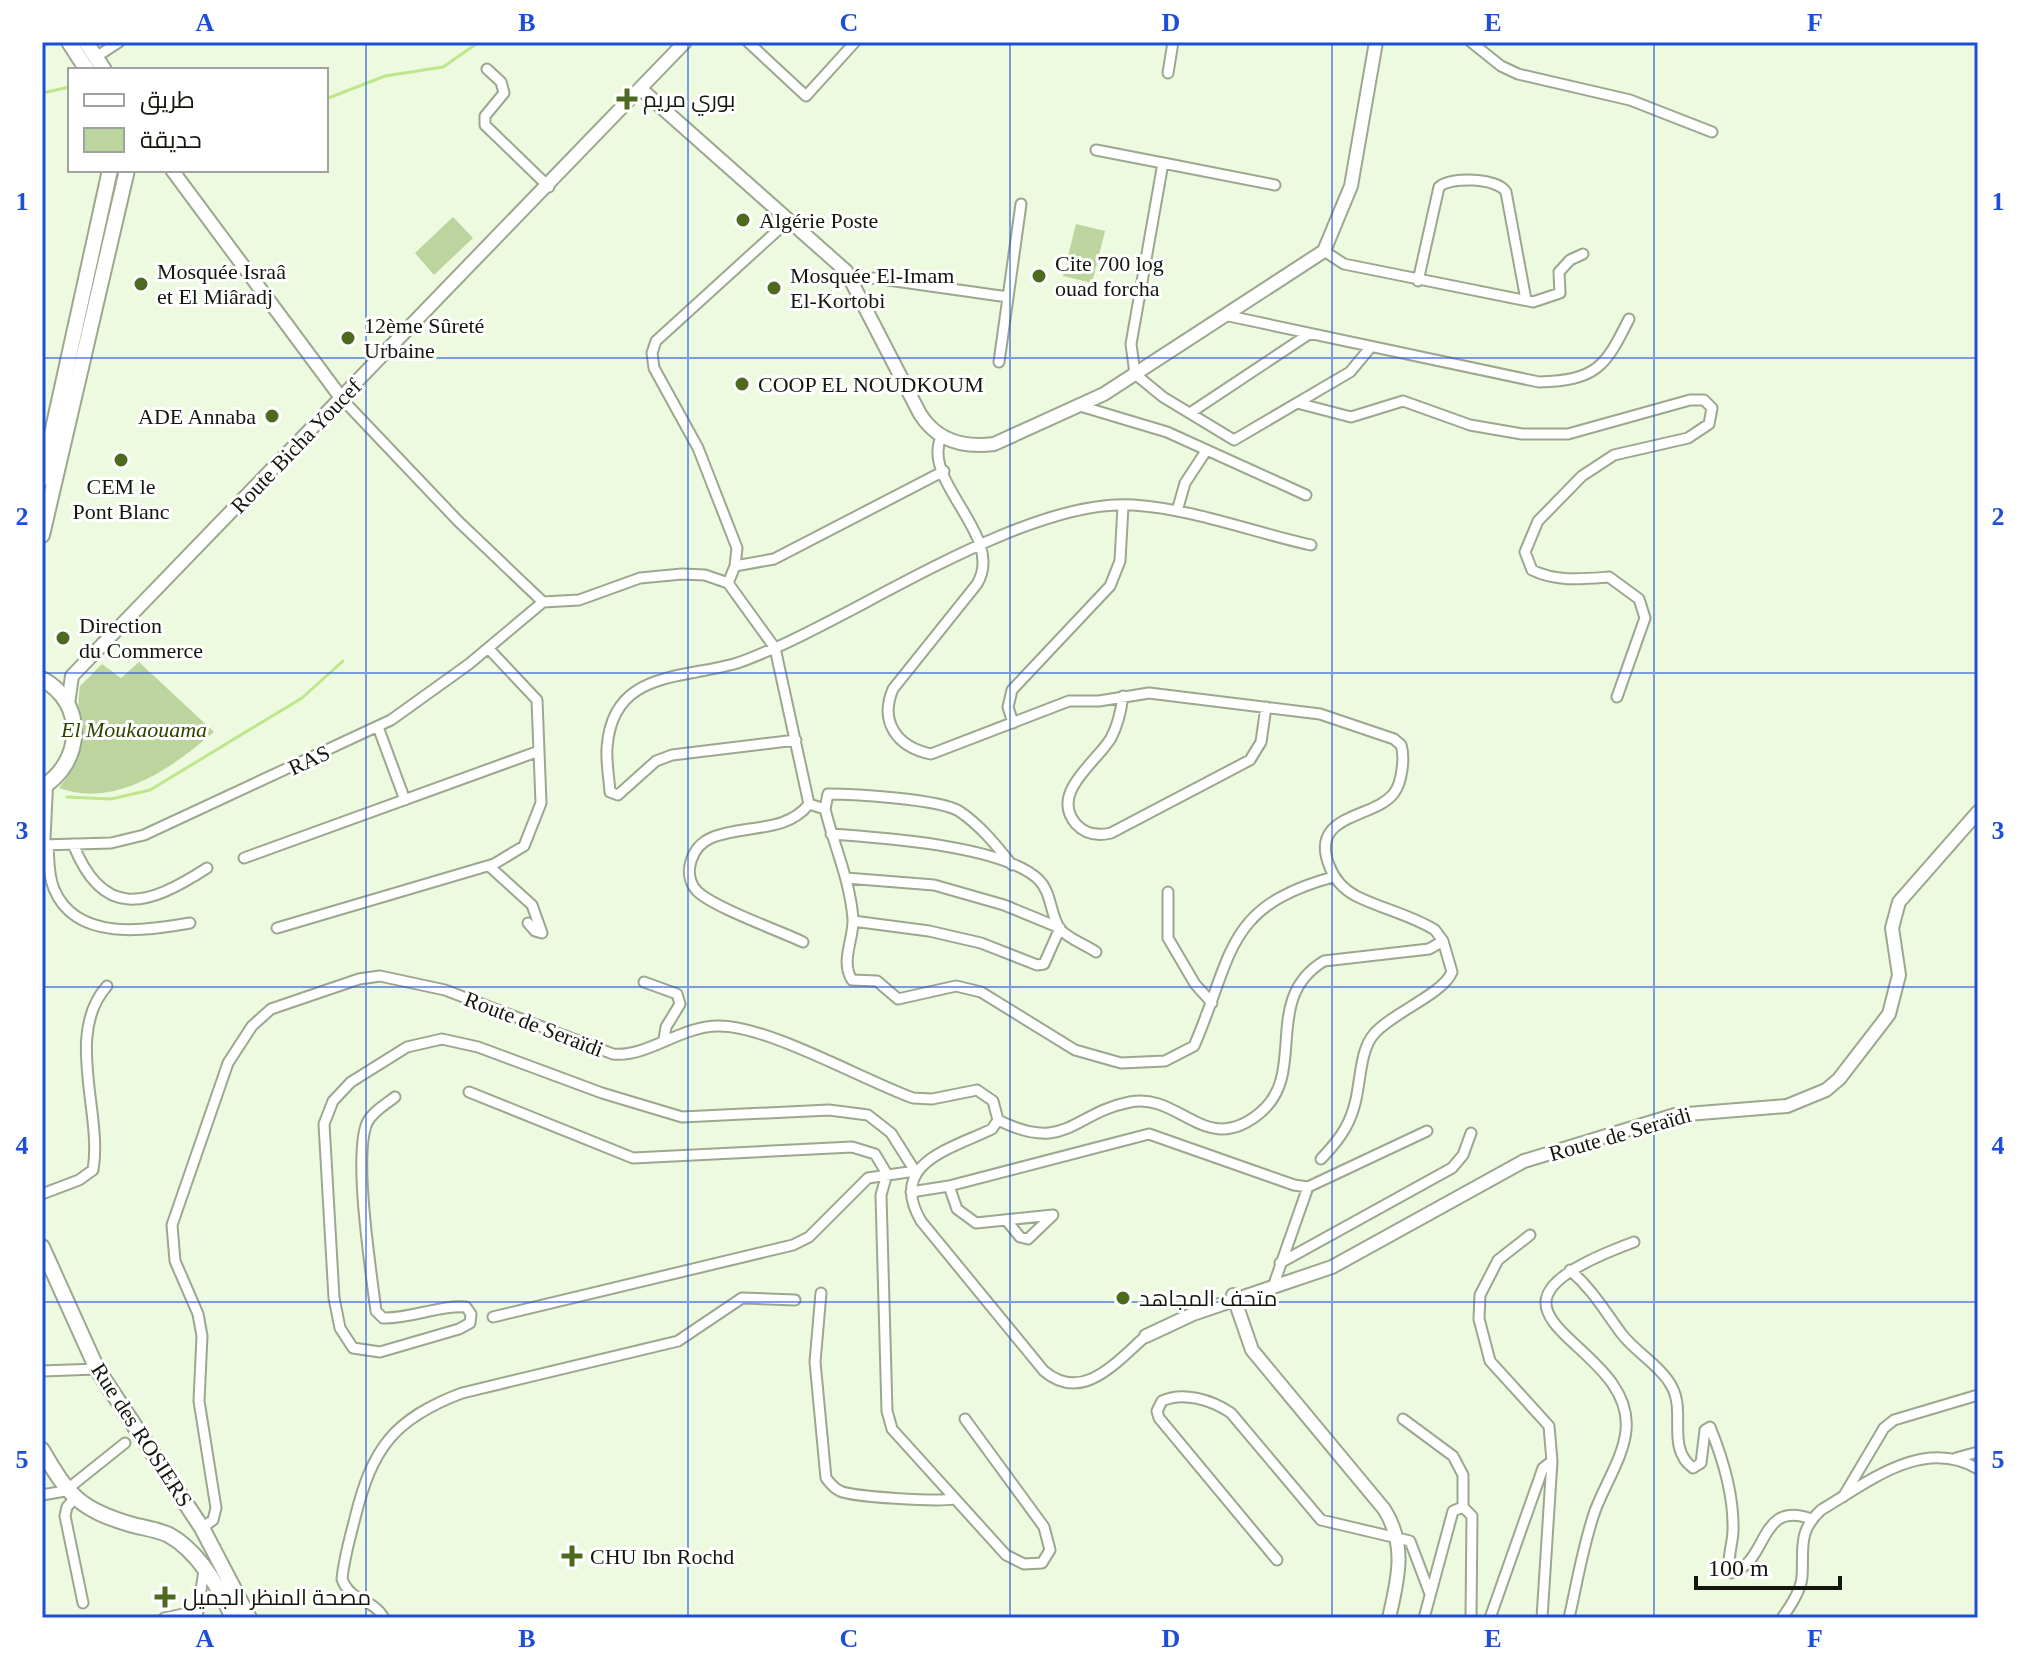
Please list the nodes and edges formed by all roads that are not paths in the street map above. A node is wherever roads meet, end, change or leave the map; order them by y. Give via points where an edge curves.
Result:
1 (69, 42) edge
2 (86, 42) edge
3 (119, 42) edge
4 (685, 42) edge
5 (748, 42) edge
6 (855, 42) edge
7 (1173, 42) edge
8 (1376, 42) edge
9 (1471, 42) edge
10 (97, 66) edge
11 (487, 69) dead end
12 (1168, 73) dead end
13 (642, 90) junction
14 (1712, 132) dead end
15 (1096, 150) dead end
16 (1163, 163) junction
17 (110, 172) edge
18 (127, 172) edge
19 (173, 172) edge
20 (1275, 185) dead end
21 (549, 187) junction
22 (1021, 204) dead end
23 (789, 220) junction
24 (1324, 251) junction
25 (1583, 254) dead end
26 (850, 280) junction
27 (1418, 281) junction
28 (1008, 297) junction
29 (1526, 300) junction
30 (1224, 315) junction
31 (1629, 319) dead end
32 (1309, 334) junction
33 (1370, 348) junction
34 (999, 362) dead end
35 (1135, 374) junction
36 (342, 399) junction
37 (1297, 403) junction
38 (1080, 406) junction
39 (1190, 413) junction
40 (941, 437) junction
41 (1206, 451) junction
42 (944, 471) junction
43 (42, 479) edge
44 (1306, 495) dead end
45 (1123, 506) junction
46 (1177, 511) junction
47 (42, 535) edge
48 (1311, 545) dead end
49 (981, 547) junction
50 (735, 566) junction
51 (728, 583) junction
52 (543, 602) junction
53 (488, 648) junction
54 (775, 648) junction
55 (72, 676) junction
56 (45, 681) edge
57 (1123, 696) junction
58 (1617, 697) dead end
59 (68, 704) junction
60 (1266, 707) junction
61 (1013, 723) junction
62 (378, 727) junction
63 (796, 740) junction
64 (539, 751) junction
65 (44, 787) edge
66 (405, 800) junction
67 (809, 804) junction
68 (825, 809) junction
69 (1978, 812) edge
70 (831, 834) junction
71 (73, 844) junction
72 (44, 846) edge
73 (244, 858) dead end
74 (1012, 865) junction
75 (489, 866) junction
76 (207, 868) dead end
77 (1333, 877) junction
78 (846, 878) junction
79 (1168, 892) dead end
80 (853, 921) junction
81 (190, 923) dead end
82 (528, 923) dead end
83 (277, 928) dead end
84 (1060, 928) junction
85 (1443, 941) junction
86 (803, 942) dead end
87 (1096, 952) dead end
88 (644, 982) dead end
89 (107, 986) dead end
90 (1212, 1003) junction
91 (664, 1039) junction
92 (469, 1092) dead end
93 (395, 1097) dead end
94 (998, 1120) junction
95 (1427, 1131) dead end
96 (1471, 1133) dead end
97 (1321, 1159) dead end
98 (915, 1171) junction
99 (887, 1174) junction
100 (949, 1186) junction
101 (1308, 1187) junction
102 (911, 1192) junction
103 (42, 1194) edge
104 (1006, 1220) junction
105 (1530, 1235) dead end
106 (1634, 1242) dead end
107 (42, 1247) edge
108 (1344, 1261) junction
109 (1280, 1263) junction
110 (1570, 1270) junction
111 (1275, 1281) junction
112 (821, 1293) dead end
113 (1230, 1299) junction
114 (795, 1300) dead end
115 (493, 1317) dead end
116 (1146, 1336) joint
117 (97, 1369) junction
118 (42, 1371) edge
119 (1978, 1395) edge
120 (965, 1419) dead end
121 (1403, 1419) dead end
122 (125, 1443) dead end
123 (42, 1450) edge
124 (1978, 1452) edge
125 (1956, 1458) junction
126 (1552, 1461) junction
127 (1978, 1469) edge
128 (42, 1495) edge
129 (70, 1495) junction
130 (1843, 1497) junction
131 (953, 1499) junction
132 (1463, 1507) junction
133 (1811, 1519) junction
134 (202, 1528) junction
135 (1397, 1537) junction
136 (1277, 1560) dead end
137 (204, 1570) junction
138 (1430, 1594) junction
139 (83, 1603) dead end
140 (197, 1614) edge
141 (164, 1618) edge
142 (233, 1618) edge
143 (249, 1618) edge
144 (384, 1618) edge
145 (1389, 1618) edge
146 (1424, 1618) edge
147 (1471, 1618) edge
148 (1490, 1618) edge
149 (1542, 1618) edge
150 (1569, 1618) edge
151 (1782, 1618) edge

1 - 10 main road
2 - 10 main road
3 - 10 street
4 - 13 main road, Route Bicha Youcef
5 - 6 street via 806,96
7 - 12 street
8 - 24 main road via 1351,186
9 - 14 street via 1518,74 1630,100
11 - 21 street via 504,93 485,116 485,125
13 - 21 main road, Route Bicha Youcef
13 - 23 main road
15 - 16 street
16 - 20 street
16 - 35 street via 1131,344
17 - 43 main road
18 - 47 main road
19 - 36 main road
21 - 36 main road, Route Bicha Youcef
22 - 28 street
23 - 26 main road
23 - 50 street via 656,341 652,353 654,368 698,448 730,527 737,548
24 - 27 street via 1344,264
24 - 30 main road
25 - 29 street via 1559,272 1560,293
26 - 28 street via 874,278
26 - 40 main road via 920,414
27 - 29 street
27 - 29 street via 1439,187 1451,180 1498,184 1506,192
28 - 34 street
30 - 32 street
30 - 35 main road
31 - 33 street via 1599,368 1559,381 1518,380
32 - 33 street
32 - 39 street
33 - 37 street via 1350,372
35 - 38 main road
35 - 39 street
36 - 52 street
36 - 55 main road, Route Bicha Youcef
37 - 39 street via 1234,440
37 - 58 street via 1351,417 1403,401 1470,425 1522,434 1568,434 1704,400 1712,408 1709,424 1688,438 1614,455 1582,476 1538,521 1525,552 1532,570 1545,576 1609,577 1639,599 1645,618
38 - 40 main road via 994,444 966,445
38 - 41 street via 1167,432
40 - 42 street via 938,452
41 - 44 street
41 - 46 street via 1185,483
42 - 49 street
42 - 50 street via 774,559
45 - 46 street
45 - 49 street via 1038,522
45 - 61 street via 1120,561 1110,586 1012,690 1008,707
46 - 48 street
49 - 54 street
49 - 61 street via 981,577 893,689 888,724 901,741 931,754
50 - 51 street
51 - 52 street via 693,575 640,578 579,600
51 - 54 street
52 - 53 street, RAS
53 - 62 street, RAS
53 - 64 street via 537,700
54 - 63 street
54 - 63 street via 736,664 642,685 626,697 607,747 610,792 618,795 656,761 672,755
55 - 56 main road
55 - 59 main road
56 - 59 main road
57 - 60 street via 1149,693
57 - 60 street via 1108,743 1069,795 1072,818 1095,835 1111,833 1244,764 1259,748
57 - 61 street via 1069,701
59 - 65 main road via 75,740 65,766
60 - 77 street via 1320,714 1394,739 1403,748 1394,794 1343,820 1328,838 1325,854
62 - 66 street
62 - 71 street, RAS via 144,835
63 - 67 street
64 - 66 street
64 - 75 street via 541,803 535,826 524,846
65 - 72 main road
66 - 73 street
67 - 68 street
67 - 86 street via 784,822 709,838 692,855 689,875 697,890 713,901
68 - 70 street
68 - 74 street via 828,794 865,794 957,810
69 - 108 main road, Route de Seraïdi via 1899,902 1892,928 1899,975 1889,1014 1826,1090 1787,1106 1675,1115 1524,1161
70 - 74 street via 925,841
70 - 78 street
71 - 72 street, RAS
71 - 76 street via 90,880 106,893 126,899 164,892
72 - 81 street via 55,891 80,918 142,932
74 - 84 street via 1039,879
75 - 82 street via 532,905 542,933
75 - 83 street
77 - 85 street via 1349,892 1420,921
77 - 90 street via 1273,898 1248,918
78 - 80 street
78 - 84 street via 934,885
79 - 90 street via 1168,938
80 - 84 street via 981,943 1037,965 1044,964
80 - 90 street via 847,964 852,980 877,981 898,999 956,986 981,992 1075,1050 1121,1063 1165,1061 1194,1046
84 - 87 street
85 - 94 street via 1429,949 1324,961 1311,968 1289,1006 1279,1087 1263,1111 1241,1125 1205,1128 1142,1101 1049,1134
85 - 97 street via 1452,963 1450,976 1372,1036 1354,1108 1341,1138
88 - 91 street via 677,994 680,1004
89 - 103 street via 90,1015 87,1081 93,1170
91 - 94 street, Route de Seraïdi via 716,1026 749,1030 913,1098 977,1090 993,1101
91 - 134 street, Route de Seraïdi via 634,1053 613,1054 445,990 380,976 271,1009 252,1026 228,1063 171,1237 202,1336 199,1401 216,1508 213,1520
92 - 99 street via 633,1158 860,1148 875,1154
93 - 98 street via 369,1118 364,1132 376,1311 383,1318 397,1318 454,1306 466,1307 471,1314 470,1323 445,1335 380,1352 353,1348 340,1328 324,1124 333,1101 351,1082 407,1047 442,1039 478,1047 682,1117 858,1112 885,1126
94 - 98 street via 992,1129
95 - 101 street
96 - 109 street via 1452,1168
98 - 99 street
98 - 102 street
99 - 115 street via 863,1182 809,1237 793,1245
99 - 131 street via 881,1195 887,1411 892,1429
100 - 101 street via 1149,1134
100 - 102 street
100 - 104 street via 967,1220
101 - 109 street
102 - 116 street, Route de Seraïdi via 921,1221 1051,1377 1070,1384 1089,1382
104 - 104 street via 1028,1239 1053,1215
105 - 126 street via 1492,1269 1480,1295 1479,1319 1490,1361 1549,1426
106 - 110 street
107 - 117 main road, Rue des ROSIERS
108 - 111 main road, Route de Seraïdi
108 - 113 main road, Route de Seraïdi
109 - 111 street
110 - 133 street via 1671,1385 1677,1400 1679,1448 1693,1468 1701,1463 1705,1430 1710,1427 1727,1472 1731,1573 1746,1563 1780,1516 1794,1512
110 - 150 street via 1553,1287 1545,1313 1554,1328 1609,1375 1625,1413 1626,1432 1594,1513
111 - 113 main road, Route de Seraïdi
112 - 131 street via 815,1362 826,1478 837,1490 852,1495 927,1503
113 - 116 main road, Route de Seraïdi via 1178,1314
113 - 135 main road via 1245,1350 1384,1509
114 - 144 street via 742,1298 678,1341 462,1393 436,1402 395,1432 366,1472 342,1579 351,1596 379,1609
117 - 118 street
117 - 134 main road, Rue des ROSIERS
119 - 130 street via 1884,1428
120 - 131 street via 1044,1527 1050,1547 1047,1558 1034,1566 1014,1561
121 - 132 street via 1453,1456 1463,1475
122 - 129 street
123 - 129 main road
124 - 125 street
125 - 127 street
125 - 130 street via 1900,1463
126 - 148 street via 1543,1468
126 - 149 street
128 - 129 street
129 - 137 main road via 99,1515 169,1535
129 - 139 street via 65,1516
130 - 133 street
132 - 138 street via 1453,1511
132 - 147 street via 1472,1516
133 - 151 street via 1800,1548 1802,1579
134 - 143 main road, Rue des ROSIERS
135 - 136 street via 1321,1520 1225,1409 1180,1396 1162,1401 1159,1418
135 - 138 street via 1414,1544
135 - 145 main road via 1399,1574
137 - 140 street
137 - 142 main road
138 - 146 street
140 - 141 street

